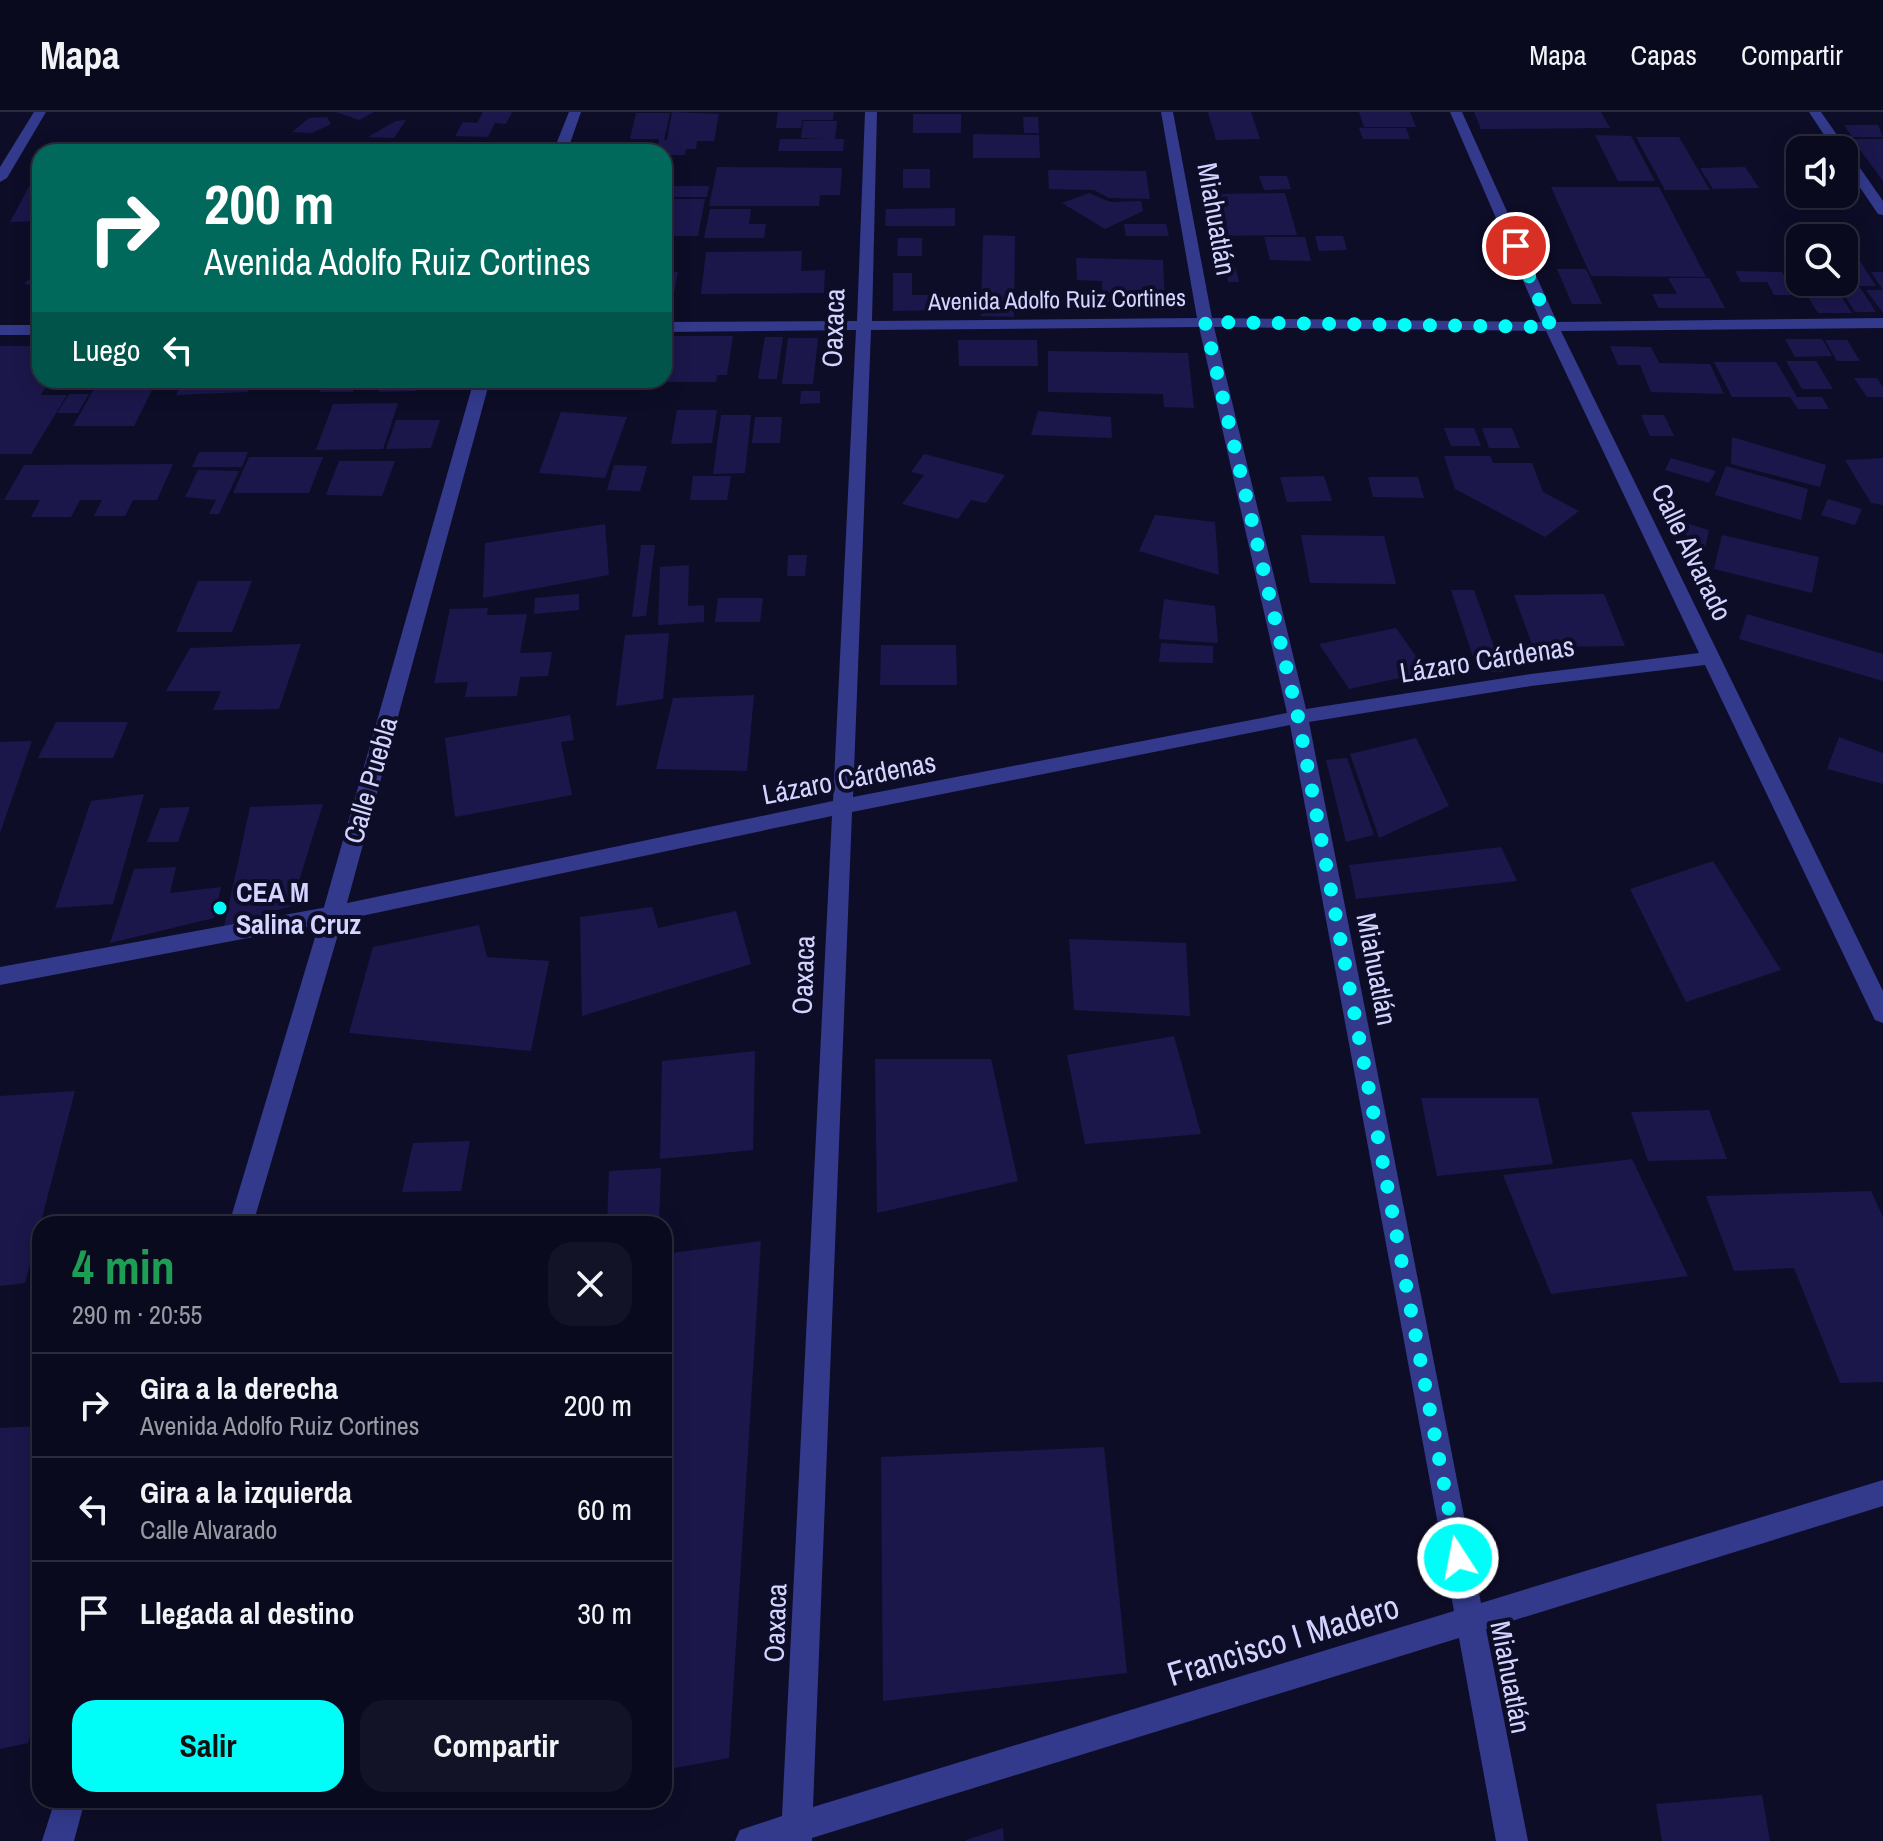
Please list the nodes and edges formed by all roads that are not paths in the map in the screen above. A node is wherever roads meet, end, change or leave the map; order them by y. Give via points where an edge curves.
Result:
1 (40, 112) edge
2 (575, 112) edge
3 (871, 112) edge
4 (1167, 112) edge
5 (1456, 112) edge
6 (1815, 112) edge
7 (1831, 136) edge
8 (563, 144) edge
9 (1858, 175) edge
10 (0, 178) edge
11 (1883, 211) edge
12 (1205, 322) junction
13 (1883, 323) edge
14 (672, 327) edge
15 (864, 327) junction
16 (1551, 327) junction
17 (0, 330) edge
18 (32, 330) edge
19 (480, 388) edge
20 (1713, 658) junction
21 (1298, 717) junction
22 (840, 807) junction
23 (333, 914) junction
24 (0, 976) edge
25 (1883, 1014) edge
26 (243, 1216) edge
27 (1883, 1493) edge
28 (1469, 1620) junction
29 (68, 1808) edge
30 (796, 1834) edge
31 (58, 1841) edge
32 (751, 1841) edge
33 (1512, 1841) edge

1 - 10 street
2 - 8 street
3 - 15 street, Oaxaca
4 - 12 street, Miahuatlán
5 - 16 street, Calle Alvarado
6 - 7 street
9 - 11 street
12 - 15 street, Avenida Adolfo Ruiz Cortines
12 - 16 street, Avenida Adolfo Ruiz Cortines
12 - 21 street, Miahuatlán
13 - 16 street, Avenida Adolfo Ruiz Cortines
14 - 15 street, Avenida Adolfo Ruiz Cortines
15 - 22 street, Oaxaca
16 - 20 street, Calle Alvarado
17 - 18 street
19 - 23 street, Calle Puebla
20 - 21 street, Lázaro Cárdenas
20 - 25 street, Calle Alvarado
21 - 22 street, Lázaro Cárdenas
21 - 28 street, Miahuatlán
22 - 23 street, Lázaro Cárdenas
22 - 30 street, Oaxaca
23 - 24 street, Lázaro Cárdenas
23 - 26 street, Calle Puebla
27 - 28 street, Francisco I Madero
28 - 30 street, Francisco I Madero
28 - 33 street, Miahuatlán
29 - 31 street
30 - 32 street, Francisco I Madero

